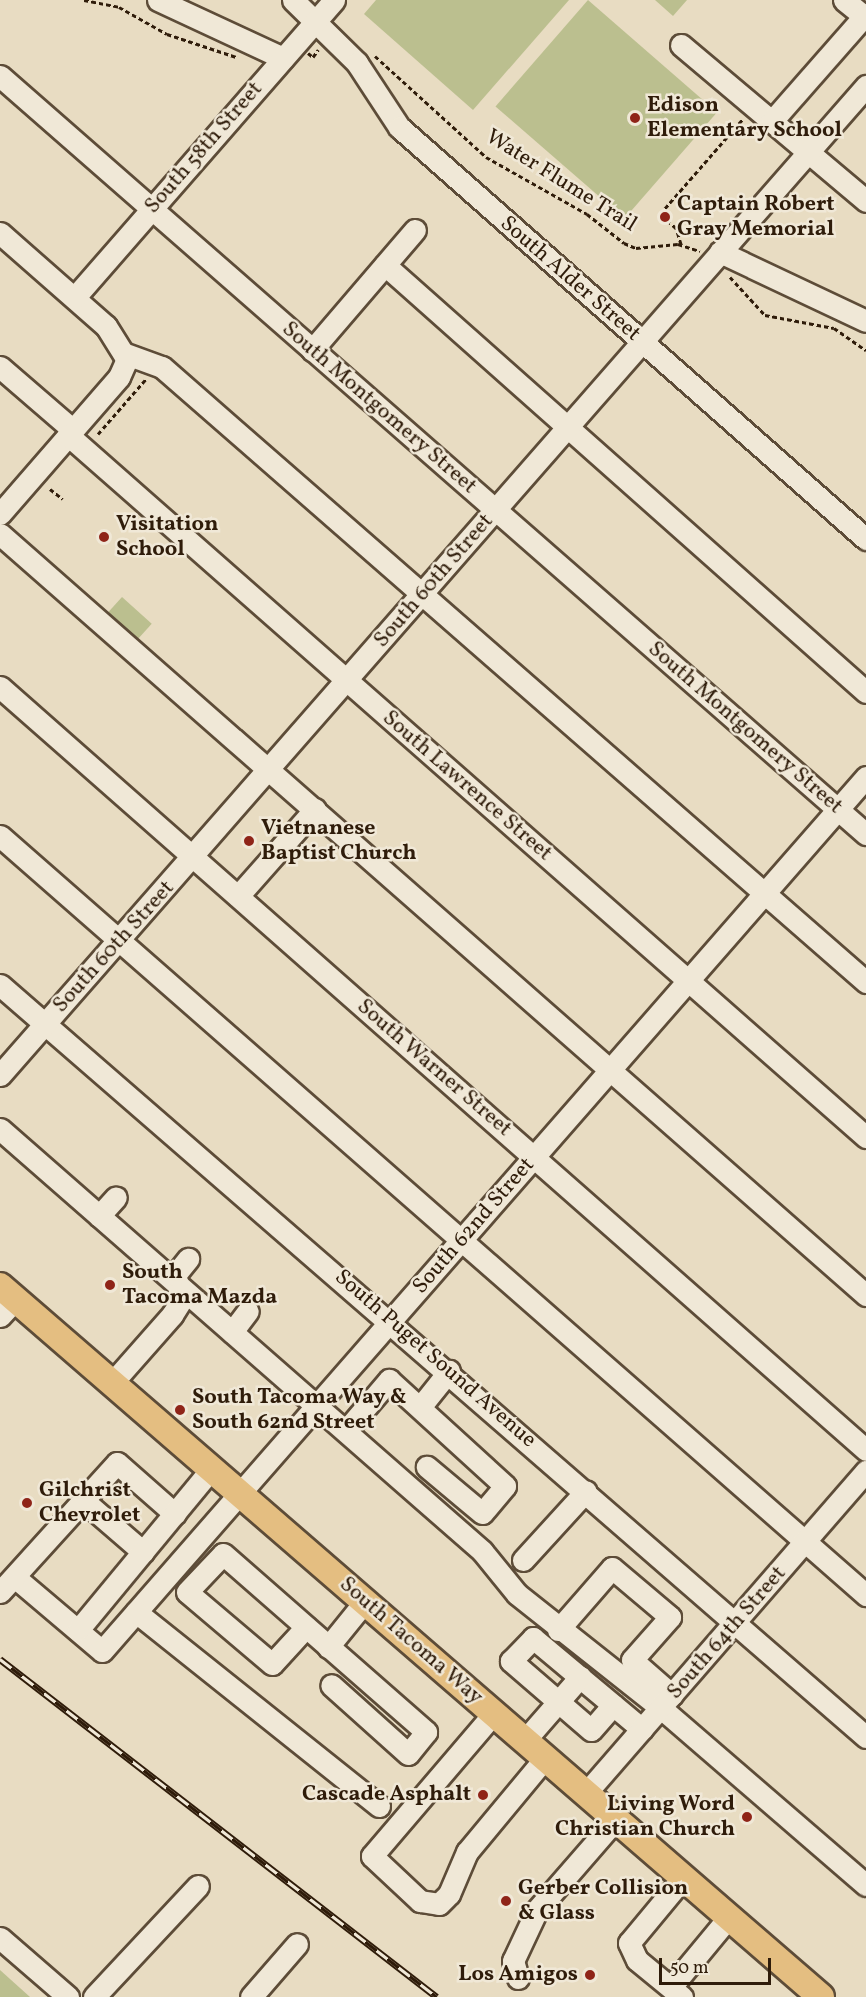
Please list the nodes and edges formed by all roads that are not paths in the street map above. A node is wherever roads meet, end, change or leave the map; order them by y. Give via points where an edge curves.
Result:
1 (158, 0) edge
2 (293, 0) edge
3 (334, 0) edge
4 (844, 0) edge
5 (865, 16) edge
6 (316, 20) junction
7 (681, 45) dead end
8 (283, 58) junction
9 (0, 76) edge
10 (866, 86) edge
11 (772, 121) junction
12 (809, 151) junction
13 (866, 201) edge
14 (152, 209) junction
15 (415, 230) dead end
16 (0, 233) edge
17 (715, 259) junction
18 (385, 265) junction
19 (75, 297) junction
20 (866, 321) edge
21 (642, 342) junction
22 (312, 350) junction
23 (126, 354) junction
24 (0, 367) edge
25 (566, 429) junction
26 (70, 433) junction
27 (2, 506) edge
28 (496, 510) junction
29 (0, 534) edge
30 (866, 539) edge
31 (421, 594) junction
32 (348, 681) junction
33 (0, 687) edge
34 (866, 692) edge
35 (270, 769) junction
36 (866, 777) edge
37 (315, 808) junction
38 (838, 809) junction
39 (866, 834) edge
40 (0, 837) edge
41 (194, 857) junction
42 (765, 893) junction
43 (238, 896) junction
44 (120, 942) junction
45 (688, 980) junction
46 (866, 982) edge
47 (0, 985) edge
48 (45, 1025) junction
49 (610, 1070) junction
50 (0, 1075) edge
51 (0, 1129) edge
52 (866, 1137) edge
53 (535, 1156) junction
54 (116, 1197) dead end
55 (99, 1216) junction
56 (463, 1241) junction
57 (188, 1259) dead end
58 (181, 1287) junction
59 (866, 1295) edge
60 (5, 1300) edge
61 (248, 1311) dead end
62 (392, 1320) junction
63 (232, 1332) junction
64 (449, 1371) junction
65 (112, 1383) junction
66 (316, 1406) junction
67 (421, 1406) junction
68 (349, 1427) dead end
69 (866, 1450) edge
70 (427, 1467) dead end
71 (212, 1469) junction
72 (866, 1471) edge
73 (586, 1491) junction
74 (239, 1493) junction
75 (84, 1501) junction
76 (175, 1514) junction
77 (805, 1543) junction
78 (143, 1552) junction
79 (523, 1560) dead end
80 (17, 1579) junction
81 (0, 1592) edge
82 (866, 1595) edge
83 (366, 1600) junction
84 (136, 1612) junction
85 (736, 1623) junction
86 (306, 1627) junction
87 (558, 1629) junction
88 (78, 1630) junction
89 (328, 1647) junction
90 (580, 1677) junction
91 (331, 1685) dead end
92 (666, 1701) junction
93 (558, 1702) junction
94 (613, 1705) junction
95 (494, 1713) junction
96 (642, 1729) junction
97 (866, 1737) edge
98 (525, 1740) junction
99 (545, 1758) junction
100 (586, 1793) junction
101 (378, 1806) dead end
102 (616, 1819) junction
103 (683, 1878) junction
104 (866, 1885) edge
105 (198, 1886) dead end
106 (729, 1917) junction
107 (0, 1938) edge
108 (297, 1944) dead end
109 (518, 1978) dead end
110 (676, 1992) edge
111 (68, 1997) edge
112 (94, 1997) edge
113 (251, 1997) edge
114 (821, 1997) edge

1 - 8 street
2 - 6 street, South Alder Street
3 - 6 street, South 58th Street
4 - 5 street
5 - 11 street
6 - 8 street, South 58th Street
6 - 21 street, South Alder Street via 357,63 399,127
7 - 11 street
8 - 14 street, South 58th Street
9 - 14 street, South Montgomery Street
10 - 12 street, South 60th Street
11 - 12 street
12 - 13 street
12 - 17 street, South 60th Street
14 - 19 street, South 58th Street
14 - 22 street, South Montgomery Street
15 - 18 street
16 - 19 street
17 - 20 street
17 - 21 street, South 60th Street
18 - 22 street
18 - 25 street
19 - 23 street via 113,333
21 - 25 street, South 60th Street
21 - 30 street, South Alder Street
22 - 28 street, South Montgomery Street
23 - 26 street via 119,377
23 - 31 street via 158,365
24 - 26 street, South Lawrence Street
25 - 28 street, South 60th Street
25 - 34 street
26 - 27 street
26 - 32 street, South Lawrence Street
28 - 31 street, South 60th Street
28 - 38 street, South Montgomery Street
29 - 35 street
31 - 32 street, South 60th Street
31 - 42 street
32 - 35 street, South 60th Street
32 - 45 street, South Lawrence Street
33 - 41 street, South Warner Street
35 - 37 street
35 - 41 street, South 60th Street
36 - 38 street, South 62nd Street
37 - 43 street
37 - 49 street
38 - 39 street, South Montgomery Street
38 - 42 street, South 62nd Street
40 - 44 street
41 - 43 street, South Warner Street
41 - 44 street, South 60th Street
42 - 45 street, South 62nd Street
42 - 46 street
43 - 53 street, South Warner Street
44 - 48 street, South 60th Street
44 - 56 street
45 - 49 street, South 62nd Street
45 - 52 street, South Lawrence Street
47 - 48 street, South Puget Sound Avenue
48 - 50 street, South 60th Street
48 - 62 street, South Puget Sound Avenue
49 - 53 street, South 62nd Street
49 - 59 street
51 - 55 street
53 - 56 street, South 62nd Street
53 - 69 street, South Warner Street
54 - 55 street
55 - 58 street
56 - 62 street, South 62nd Street
56 - 77 street
57 - 58 street via 175,1275
58 - 63 street
58 - 65 street via 182,1299 172,1316
60 - 65 main road, South Tacoma Way
61 - 63 street
62 - 64 street, South Puget Sound Avenue
62 - 66 street, South 62nd Street
63 - 66 street
64 - 67 street
64 - 73 street, South Puget Sound Avenue
65 - 71 main road, South Tacoma Way
66 - 74 street, South 62nd Street
66 - 87 street via 482,1551 517,1594
67 - 68 street via 389,1380
67 - 70 street via 505,1486 483,1513
71 - 74 main road, South Tacoma Way
71 - 76 street
72 - 77 street, South 64th Street
73 - 79 street
73 - 85 street, South Puget Sound Avenue
74 - 83 main road, South Tacoma Way
74 - 84 street, South 62nd Street
75 - 76 street via 117,1463
75 - 78 street
75 - 80 street
76 - 78 street
77 - 82 street
77 - 85 street, South 64th Street
78 - 88 street
80 - 81 street
80 - 88 street, South 62nd Street
83 - 89 street
83 - 95 main road, South Tacoma Way
84 - 88 street, South 62nd Street via 102,1651
84 - 101 street
85 - 92 street, South 64th Street
85 - 97 street, South Puget Sound Avenue
86 - 86 street via 223,1554 187,1592 272,1664
86 - 89 street
87 - 92 street
87 - 92 street via 612,1568 670,1617 632,1660
89 - 91 street via 426,1732 408,1754
90 - 93 street
90 - 93 street via 533,1638 512,1661
90 - 94 street
92 - 96 street, South 64th Street
92 - 104 street
93 - 94 street via 591,1730
93 - 98 street
94 - 96 street
95 - 98 main road, South Tacoma Way
95 - 99 street via 372,1856 420,1901 439,1904 449,1894 467,1852
96 - 100 street, South 64th Street
98 - 99 main road, South Tacoma Way
99 - 100 main road, South Tacoma Way
100 - 102 main road, South Tacoma Way
102 - 103 main road, South Tacoma Way
102 - 109 street via 537,1910 513,1961
103 - 106 main road, South Tacoma Way
103 - 110 street via 629,1943 637,1960
105 - 112 street
106 - 110 street
106 - 114 main road, South Tacoma Way
107 - 111 street
108 - 113 street

